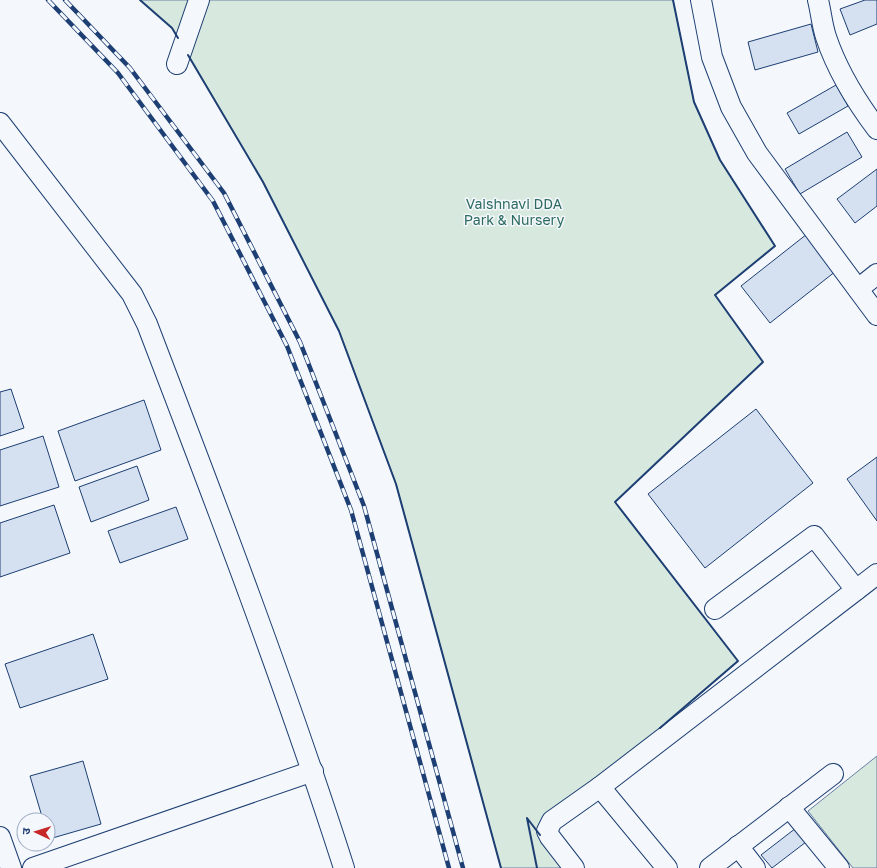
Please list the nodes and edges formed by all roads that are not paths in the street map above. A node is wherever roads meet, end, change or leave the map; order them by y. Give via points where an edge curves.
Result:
1 (199, 0) edge
2 (701, 0) edge
3 (818, 0) edge
4 (178, 64) dead end
5 (0, 123) edge
6 (877, 129) edge
7 (877, 274) edge
8 (858, 289) junction
9 (877, 315) edge
10 (877, 574) edge
11 (856, 590) junction
12 (715, 609) dead end
13 (313, 771) junction
14 (833, 774) dead end
15 (600, 787) junction
16 (789, 807) junction
17 (0, 837) edge
18 (738, 846) junction
19 (11, 868) edge
20 (33, 868) edge
21 (344, 868) edge
22 (574, 868) edge
23 (667, 868) edge
24 (710, 868) edge
25 (755, 868) edge
26 (839, 868) edge

1 - 4 street
2 - 8 street via 712,57 731,107 757,153
3 - 6 street via 833,55 862,110
5 - 13 street via 132,294 147,324 230,541
7 - 8 street
8 - 9 street
10 - 11 street
11 - 12 street via 814,536
11 - 15 street
13 - 20 street
13 - 21 street
14 - 16 street
15 - 22 street via 552,821 548,830 550,837
15 - 23 street
16 - 18 street
16 - 26 street
17 - 19 street
18 - 24 street
18 - 25 street

